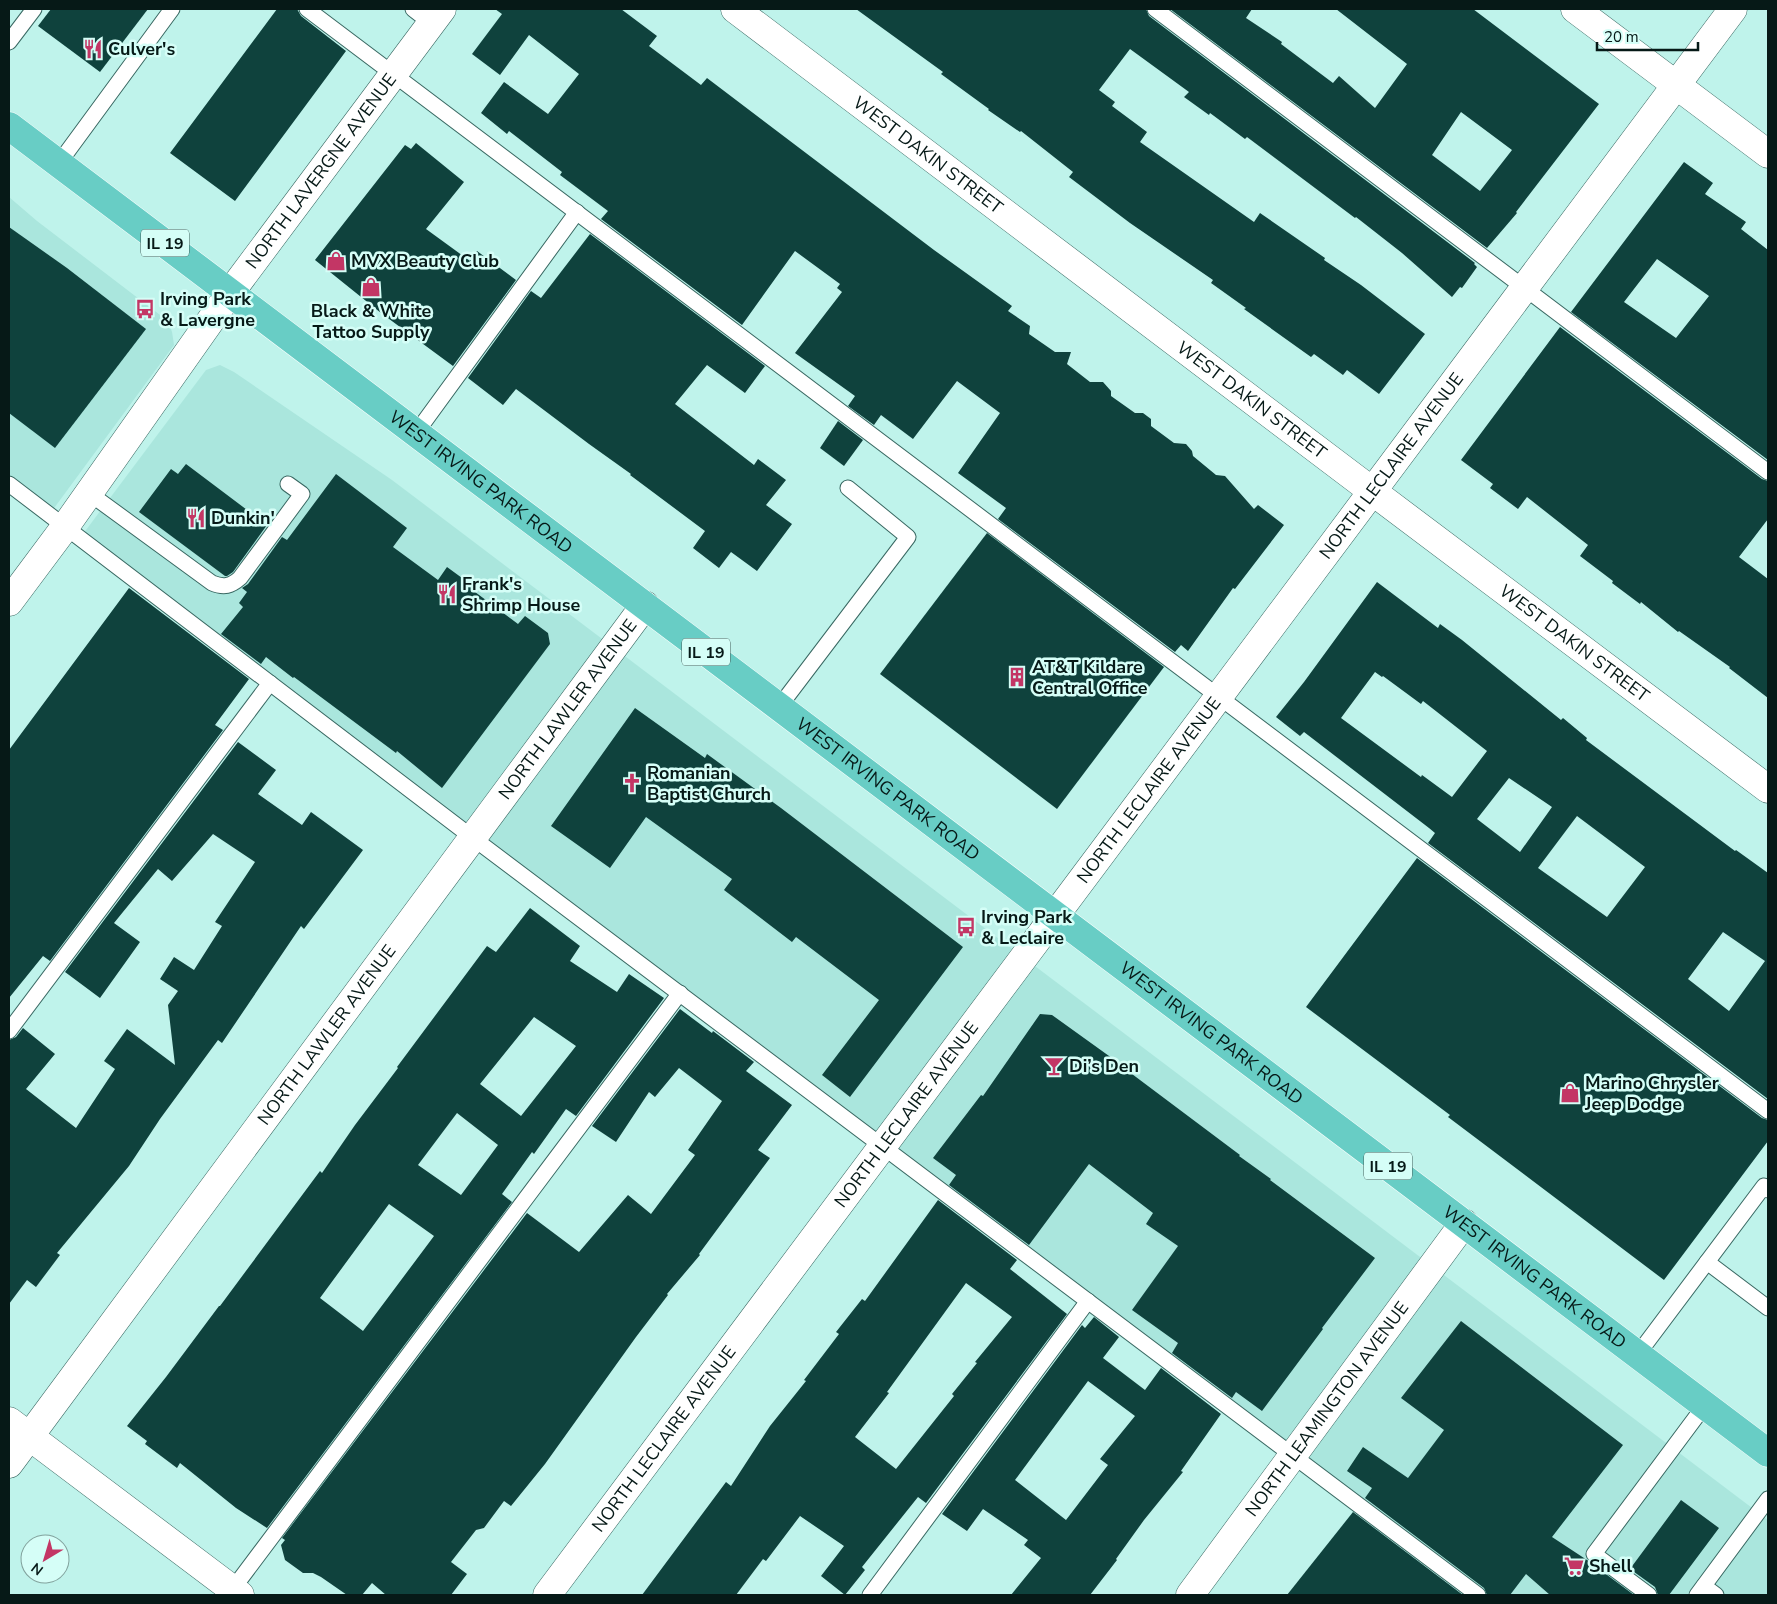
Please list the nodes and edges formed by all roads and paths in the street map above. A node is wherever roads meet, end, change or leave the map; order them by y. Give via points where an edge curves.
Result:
1 (34, 9) edge
2 (172, 9) edge
3 (307, 9) edge
4 (736, 9) edge
5 (1155, 9) edge
6 (1575, 9) edge
7 (1733, 9) edge
8 (429, 13) edge
9 (9, 42) edge
10 (393, 74) junction
11 (1676, 85) junction
12 (9, 126) edge
13 (1768, 154) edge
14 (59, 163) junction
15 (577, 212) junction
16 (1524, 288) junction
17 (230, 293) junction
18 (416, 433) junction
19 (1768, 472) edge
20 (9, 484) edge
21 (288, 484) dead end
22 (848, 488) dead end
23 (1372, 491) junction
24 (89, 493) junction
25 (65, 526) junction
26 (9, 602) edge
27 (645, 605) junction
28 (270, 683) junction
29 (1218, 696) junction
30 (780, 707) junction
31 (1768, 789) edge
32 (473, 838) junction
33 (1055, 915) junction
34 (680, 993) junction
35 (9, 1032) edge
36 (1768, 1111) edge
37 (882, 1146) junction
38 (1768, 1190) edge
39 (1464, 1224) junction
40 (1707, 1262) junction
41 (1088, 1301) junction
42 (1768, 1308) edge
43 (1638, 1354) junction
44 (1705, 1405) junction
45 (19, 1429) edge
46 (1768, 1453) edge
47 (1293, 1456) junction
48 (9, 1464) edge
49 (1768, 1499) edge
50 (1706, 1592) edge
51 (233, 1593) edge
52 (547, 1595) edge
53 (870, 1595) edge
54 (1190, 1595) edge
55 (1478, 1595) edge
56 (1649, 1595) edge

1 - 9 lane
2 - 14 lane
3 - 10 lane
4 - 23 street, WEST DAKIN STREET
5 - 16 lane
6 - 11 street
7 - 11 street, NORTH LECLAIRE AVENUE
8 - 10 street, NORTH LAVERGNE AVENUE
10 - 15 lane
10 - 17 street, NORTH LAVERGNE AVENUE
11 - 13 street
11 - 16 street, NORTH LECLAIRE AVENUE
12 - 14 main road, WEST IRVING PARK ROAD / IL 19
14 - 17 main road, WEST IRVING PARK ROAD / IL 19
15 - 18 lane
15 - 29 lane
16 - 19 lane
16 - 23 street, NORTH LECLAIRE AVENUE
17 - 18 main road, WEST IRVING PARK ROAD / IL 19
17 - 24 street, NORTH LAVERGNE AVENUE
18 - 27 main road, WEST IRVING PARK ROAD / IL 19
20 - 25 lane
21 - 24 lane via 302,494 240,578 227,586 212,583
22 - 30 lane via 908,537
23 - 29 street, NORTH LECLAIRE AVENUE
23 - 31 street, WEST DAKIN STREET
24 - 25 street, NORTH LAVERGNE AVENUE
25 - 26 street, NORTH LAVERGNE AVENUE
25 - 28 lane
27 - 30 main road, WEST IRVING PARK ROAD / IL 19
27 - 32 street, NORTH LAWLER AVENUE
28 - 32 lane
28 - 35 lane
29 - 33 street, NORTH LECLAIRE AVENUE
29 - 36 lane
30 - 33 main road, WEST IRVING PARK ROAD / IL 19
32 - 34 lane
32 - 45 street, NORTH LAWLER AVENUE
33 - 37 street, NORTH LECLAIRE AVENUE
33 - 39 main road, WEST IRVING PARK ROAD / IL 19
34 - 37 lane
34 - 51 lane
37 - 41 lane
37 - 52 street, NORTH LECLAIRE AVENUE
38 - 40 lane via 1764,1186
39 - 43 main road, WEST IRVING PARK ROAD / IL 19
39 - 47 street, NORTH LEAMINGTON AVENUE
40 - 42 lane
40 - 43 lane
41 - 47 lane
41 - 53 lane
43 - 44 main road, WEST IRVING PARK ROAD / IL 19
44 - 46 main road, WEST IRVING PARK ROAD / IL 19
44 - 56 lane via 1594,1554
45 - 48 street, NORTH LAWLER AVENUE
45 - 51 street
47 - 54 street, NORTH LEAMINGTON AVENUE
47 - 55 lane
49 - 50 lane

